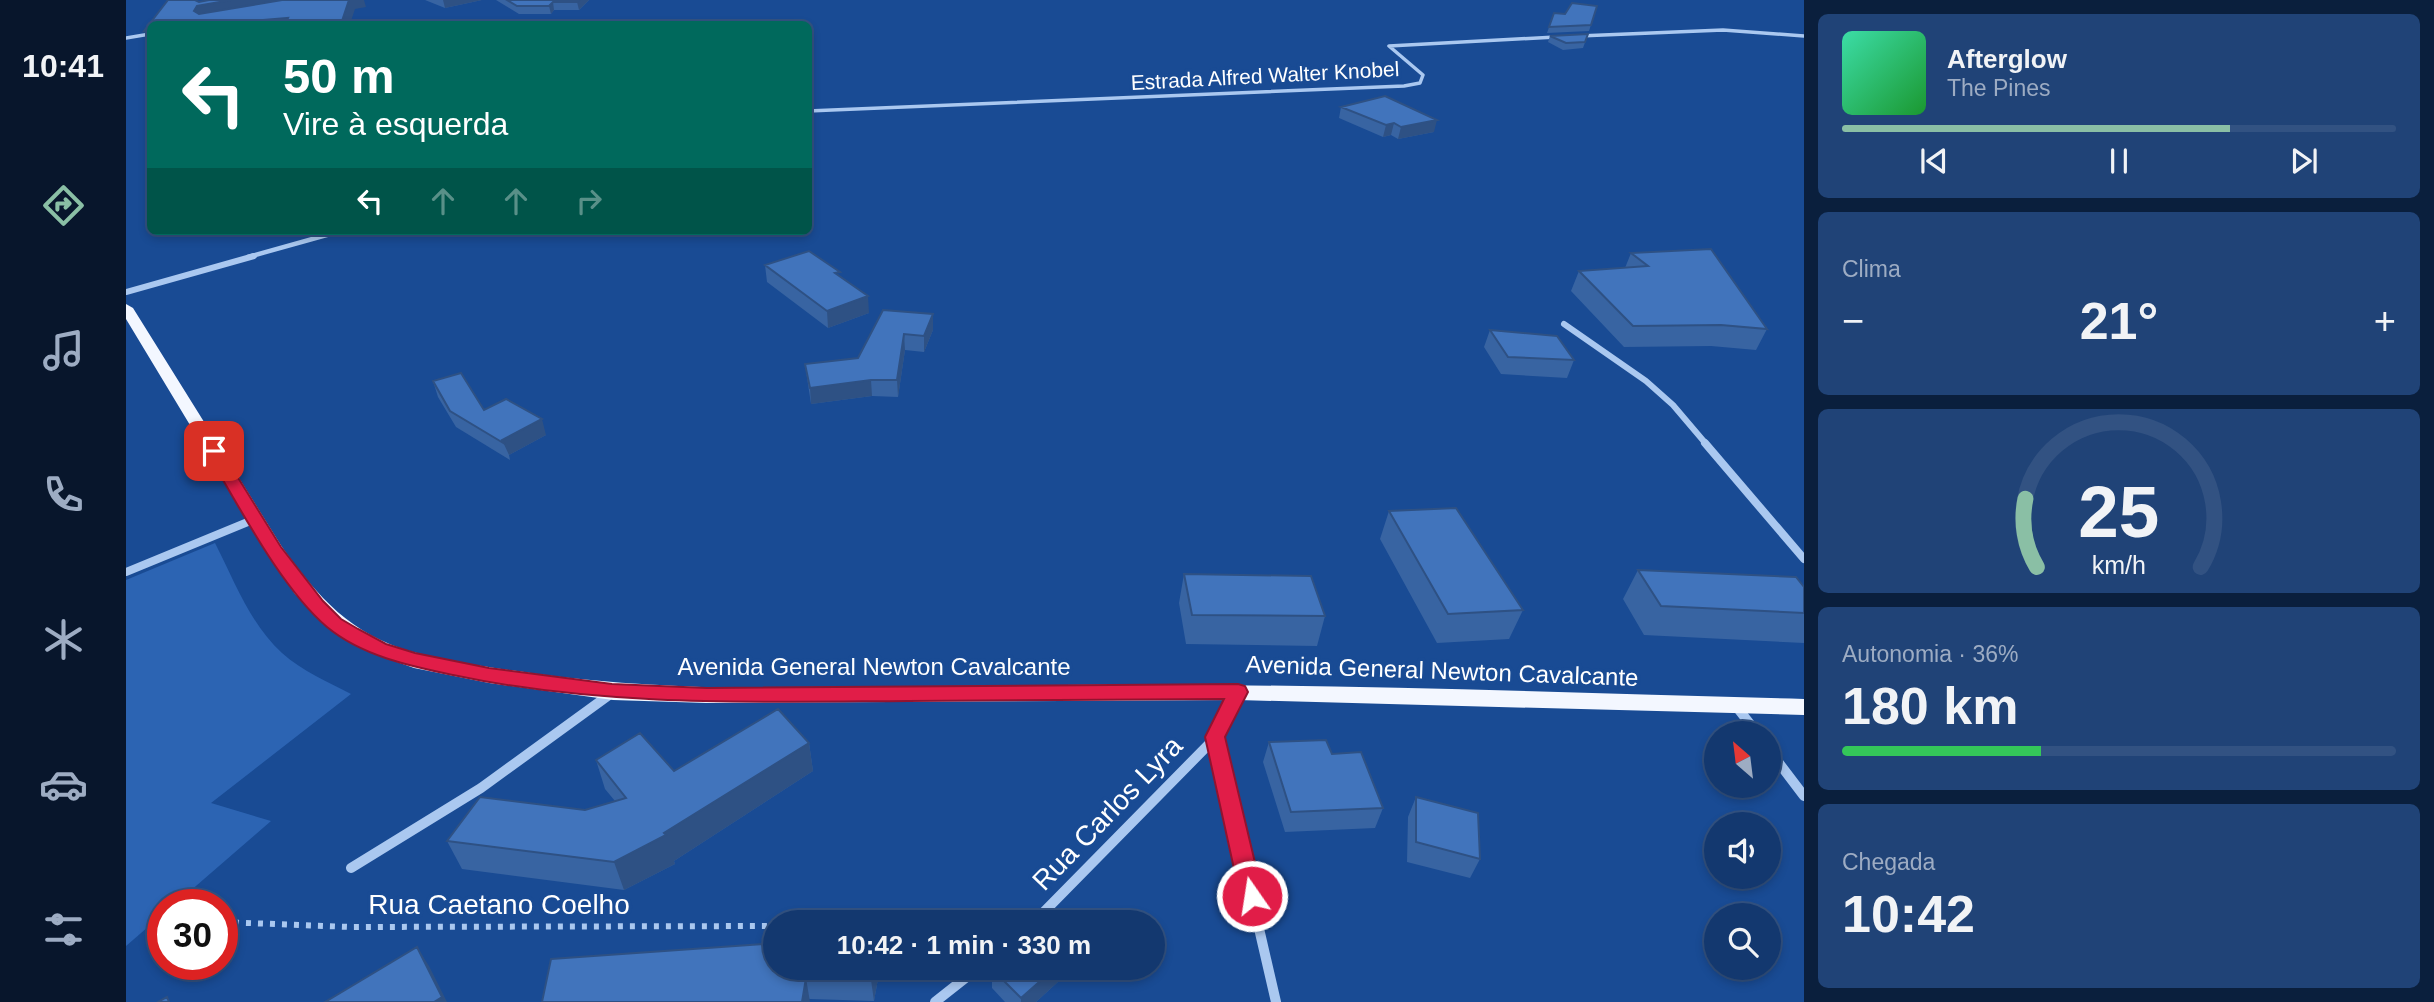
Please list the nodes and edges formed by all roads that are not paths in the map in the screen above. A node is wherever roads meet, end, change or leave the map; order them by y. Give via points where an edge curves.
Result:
1 (147, 34) edge
2 (1576, 36) edge
3 (1804, 36) edge
4 (1562, 37) edge
5 (126, 38) edge
6 (812, 111) edge
7 (327, 235) edge
8 (126, 292) edge
9 (126, 308) edge
10 (1564, 324) dead end
11 (256, 519) junction
12 (1804, 559) edge
13 (126, 572) edge
14 (612, 692) junction
15 (1238, 692) junction
16 (1736, 706) junction
17 (1804, 707) edge
18 (1748, 721) edge
19 (1215, 737) junction
20 (1782, 767) edge
21 (1804, 796) edge
22 (351, 868) dead end
23 (1046, 910) edge
24 (962, 980) edge
25 (934, 1002) edge
26 (1276, 1002) edge

1 - 5 street
2 - 3 street via 1723,30
4 - 6 street, Estrada Alfred Walter Knobel via 1389,46 1423,75 1420,83 1404,86
7 - 8 street
9 - 11 main road, Avenida General Newton Cavalcante
10 - 12 street via 1673,405
11 - 13 street
11 - 14 main road, Avenida General Newton Cavalcante via 317,606 335,623 379,648 489,676
14 - 15 main road, Avenida General Newton Cavalcante
14 - 22 street via 481,788
15 - 16 main road, Avenida General Newton Cavalcante
15 - 19 street, Rua Carlos Lyra
16 - 17 main road, Avenida General Newton Cavalcante
16 - 18 street
19 - 23 street, Rua Carlos Lyra
19 - 26 street
20 - 21 street
24 - 25 street

